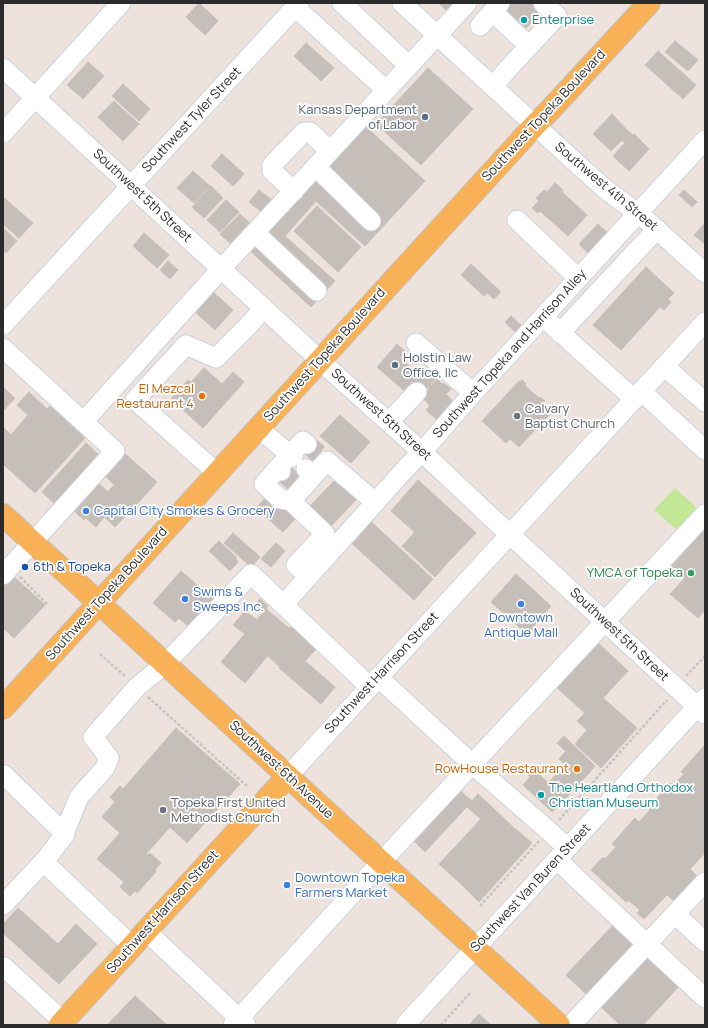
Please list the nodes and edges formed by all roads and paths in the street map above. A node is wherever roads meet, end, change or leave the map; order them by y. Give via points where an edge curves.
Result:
1 (121, 3) edge
2 (342, 3) edge
3 (402, 3) edge
4 (467, 3) edge
5 (543, 3) edge
6 (649, 3) edge
7 (297, 5) edge
8 (496, 7) edge
9 (480, 26) dead end
10 (437, 35) junction
11 (529, 46) junction
12 (409, 66) junction
13 (3, 68) edge
14 (493, 87) junction
15 (386, 90) junction
16 (35, 98) junction
17 (535, 125) junction
18 (3, 133) edge
19 (705, 140) edge
20 (330, 151) junction
21 (316, 167) junction
22 (131, 186) junction
23 (294, 191) junction
24 (638, 213) junction
25 (517, 220) dead end
26 (371, 221) dead end
27 (657, 229) junction
28 (255, 233) junction
29 (221, 269) junction
30 (705, 273) edge
31 (578, 278) junction
32 (317, 291) dead end
33 (264, 308) junction
34 (543, 317) junction
35 (705, 322) edge
36 (3, 325) edge
37 (560, 333) junction
38 (416, 343) dead end
39 (3, 348) edge
40 (320, 360) junction
41 (664, 366) junction
42 (474, 393) junction
43 (637, 395) junction
44 (420, 396) dead end
45 (705, 402) edge
46 (83, 422) junction
47 (393, 426) junction
48 (258, 428) junction
49 (705, 450) edge
50 (422, 452) junction
51 (318, 453) junction
52 (217, 473) junction
53 (294, 474) junction
54 (375, 502) junction
55 (705, 514) edge
56 (3, 515) edge
57 (510, 534) junction
58 (331, 540) junction
59 (33, 542) junction
60 (6, 572) edge
61 (99, 603) junction
62 (48, 604) dead end
63 (283, 605) junction
64 (605, 622) junction
65 (100, 654) dead end
66 (705, 656) edge
67 (165, 664) junction
68 (374, 682) junction
69 (137, 687) junction
70 (676, 688) junction
71 (702, 706) edge
72 (3, 708) edge
73 (472, 764) junction
74 (3, 774) edge
75 (288, 776) junction
76 (247, 786) dead end
77 (549, 831) junction
78 (64, 834) junction
79 (562, 854) junction
80 (47, 858) junction
81 (381, 862) junction
82 (704, 886) edge
83 (3, 906) edge
84 (480, 906) dead end
85 (675, 914) junction
86 (139, 939) junction
87 (705, 942) edge
88 (647, 944) junction
89 (475, 948) junction
90 (3, 966) edge
91 (471, 992) dead end
92 (705, 998) edge
93 (239, 1023) edge
94 (64, 1024) edge
95 (405, 1025) edge
96 (441, 1025) edge
97 (559, 1025) edge
98 (570, 1025) edge

1 - 16 street
2 - 12 street
3 - 10 street, Southwest 4th Street
4 - 10 street
5 - 11 street via 557,16
6 - 17 main road, Southwest Topeka Boulevard
7 - 15 street
7 - 22 street, Southwest Tyler Street
8 - 9 street
8 - 11 street
10 - 12 street
10 - 14 street, Southwest 4th Street
11 - 14 street
12 - 15 street
13 - 16 street, Southwest 5th Street
14 - 17 street, Southwest 4th Street
15 - 20 street
16 - 18 street
16 - 22 street, Southwest 5th Street
17 - 24 street, Southwest 4th Street via 605,189
17 - 40 main road, Southwest Topeka Boulevard
19 - 24 street, Southwest Topeka and Harrison Alley
20 - 21 street
20 - 23 street via 310,132 304,132 272,165 272,170
21 - 23 street
21 - 26 street
22 - 29 street, Southwest 5th Street
22 - 36 street, Southwest Tyler Street
23 - 28 street
24 - 27 street, Southwest 4th Street
24 - 31 street, Southwest Topeka and Harrison Alley
25 - 31 street
27 - 30 street, Southwest 4th Street
27 - 37 street
28 - 29 street
28 - 32 street
29 - 33 street, Southwest 5th Street
29 - 46 street
31 - 34 street, Southwest Topeka and Harrison Alley
33 - 40 street, Southwest 5th Street
33 - 52 street via 216,358 186,345 135,400
34 - 37 street
34 - 42 street, Southwest Topeka and Harrison Alley
35 - 41 street, Southwest Harrison Street
37 - 43 street
38 - 42 street
39 - 46 street
40 - 47 street, Southwest 5th Street
40 - 48 main road, Southwest Topeka Boulevard
41 - 43 street, Southwest Harrison Street
41 - 45 street
42 - 50 street, Southwest Topeka and Harrison Alley
43 - 49 street
43 - 57 street, Southwest Harrison Street
44 - 47 street
46 - 59 street via 115,451
47 - 50 street, Southwest 5th Street
48 - 52 main road, Southwest Topeka Boulevard
48 - 53 street
50 - 54 street, Southwest Topeka and Harrison Alley
50 - 57 street, Southwest 5th Street
51 - 53 street
51 - 53 street via 303,440
51 - 54 street
52 - 61 main road, Southwest Topeka Boulevard
53 - 58 street
54 - 58 street, Southwest Topeka and Harrison Alley
55 - 64 street
56 - 59 main road, Southwest 6th Avenue
57 - 64 street, Southwest 5th Street
57 - 68 street, Southwest Harrison Street
58 - 63 street, Southwest Topeka and Harrison Alley via 308,576
59 - 60 street
59 - 61 main road, Southwest 6th Avenue
60 - 62 path
61 - 67 main road, Southwest 6th Avenue
61 - 72 main road, Southwest Topeka Boulevard
63 - 67 street via 251,574
63 - 68 street
64 - 70 street, Southwest 5th Street
64 - 73 street
65 - 69 path
66 - 70 path
67 - 69 street
67 - 75 main road, Southwest 6th Avenue
68 - 73 street
68 - 75 street, Southwest Harrison Street
69 - 76 path
69 - 78 street via 93,737 110,758 105,768 79,797
70 - 71 street, Southwest 5th Street
70 - 77 path
71 - 79 street, Southwest Van Buren Street
73 - 77 street
73 - 81 street
74 - 78 street
75 - 81 main road, Southwest 6th Avenue
75 - 86 main road, Southwest Harrison Street
77 - 79 street
77 - 84 path
78 - 80 street
79 - 88 street via 575,877
79 - 89 street, Southwest Van Buren Street
80 - 83 street
80 - 86 street via 48,866
81 - 89 main road, Southwest 6th Avenue
81 - 93 street
82 - 85 street
85 - 87 street
85 - 88 street
86 - 93 street
86 - 94 main road, Southwest Harrison Street
88 - 92 street
88 - 98 street
89 - 95 street, Southwest Van Buren Street
89 - 97 main road, Southwest 6th Avenue
90 - 94 street
91 - 96 path

